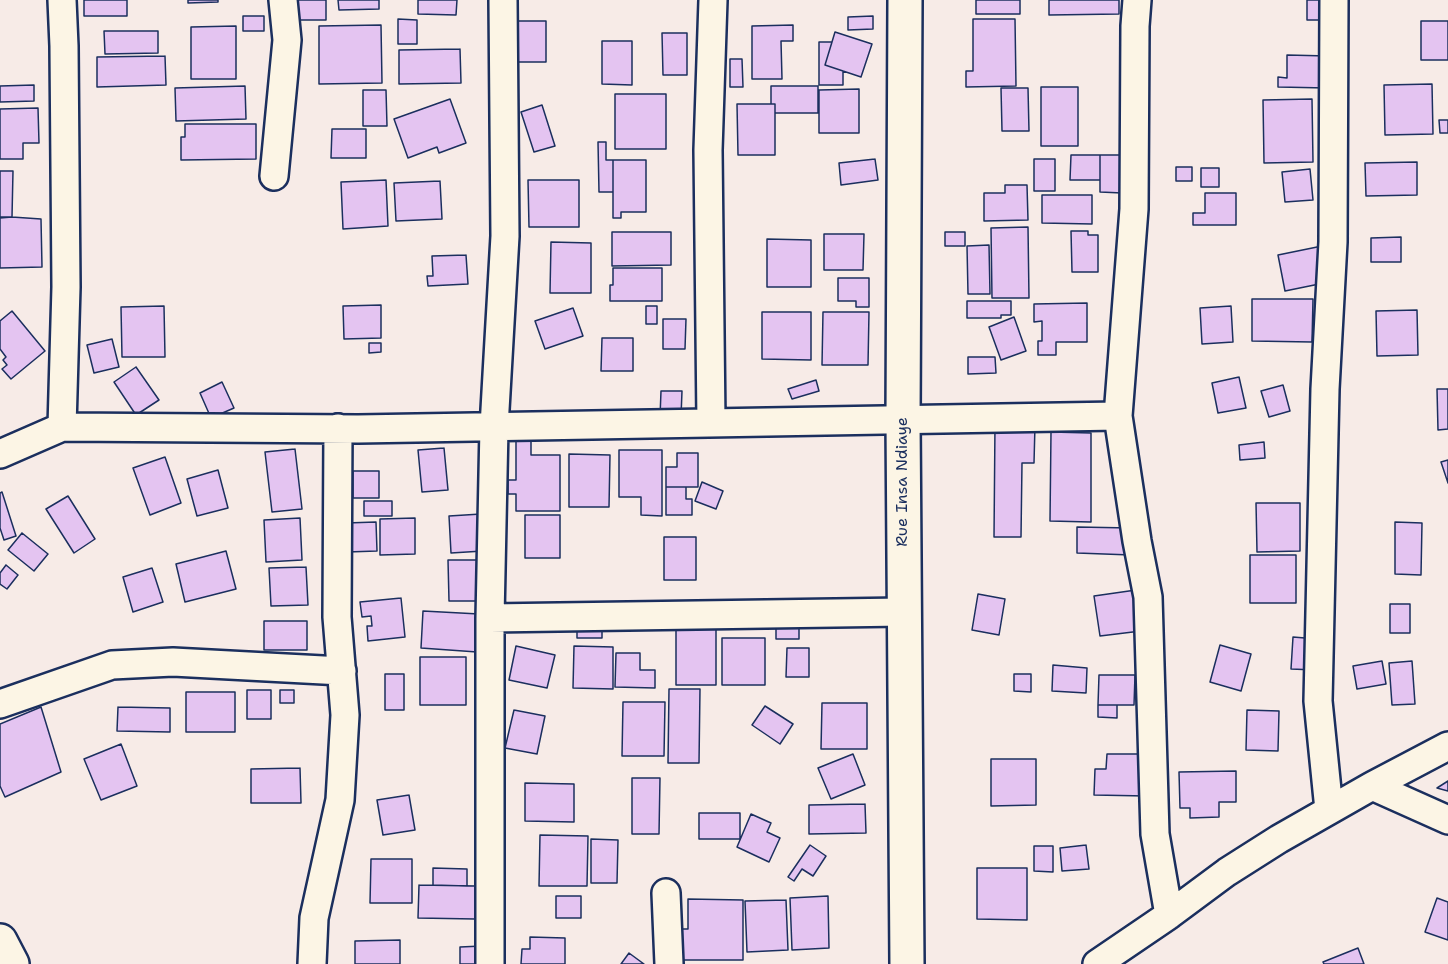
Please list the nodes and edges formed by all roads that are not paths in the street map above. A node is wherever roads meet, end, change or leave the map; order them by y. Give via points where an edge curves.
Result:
1 (62, 0) edge
2 (283, 0) edge
3 (502, 0) edge
4 (713, 0) edge
5 (905, 0) edge
6 (1137, 0) edge
7 (1334, 0) edge
8 (274, 176) dead end
9 (1118, 416) junction
10 (903, 420) junction
11 (711, 423) junction
12 (62, 427) junction
13 (494, 427) junction
14 (338, 428) junction
15 (0, 454) edge
16 (904, 612) junction
17 (490, 618) junction
18 (342, 671) junction
19 (0, 704) edge
20 (1448, 747) edge
21 (1372, 786) junction
22 (1329, 810) junction
23 (1448, 820) edge
24 (666, 893) dead end
25 (1169, 915) junction
26 (0, 941) edge
27 (12, 964) edge
28 (312, 964) edge
29 (490, 964) edge
30 (669, 964) edge
31 (907, 964) edge
32 (1096, 964) edge

1 - 12 street via 66,287
2 - 8 street via 288,40
3 - 13 street via 505,236
4 - 11 street via 708,150
5 - 10 main road, Rue Insa Ndiaye
6 - 9 street via 1134,208
7 - 22 street via 1333,242 1325,389 1318,701
9 - 10 street
9 - 25 street via 1148,597 1155,834
10 - 11 street
10 - 16 main road, Rue Insa Ndiaye
11 - 13 street
12 - 14 street
12 - 15 street
13 - 14 street
13 - 17 street
14 - 18 street via 337,618
16 - 17 street
16 - 31 main road, Rue Insa Ndiaye
17 - 29 street
18 - 19 street via 173,662 112,665
18 - 28 street via 345,715 340,800 314,918
20 - 21 street
21 - 22 street
21 - 23 street
22 - 25 street via 1227,873
24 - 30 street
25 - 32 street
26 - 27 main road

